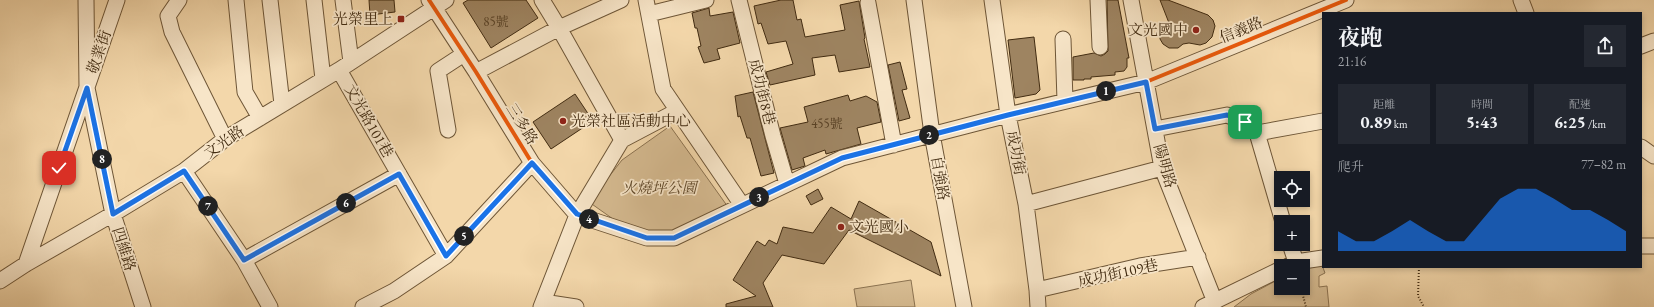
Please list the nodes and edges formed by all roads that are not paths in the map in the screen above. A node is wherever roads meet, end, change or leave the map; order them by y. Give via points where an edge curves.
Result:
1 (86, 0) edge
2 (117, 0) edge
3 (179, 0) edge
4 (236, 0) edge
5 (270, 0) edge
6 (314, 0) edge
7 (343, 0) edge
8 (446, 0) edge
9 (542, 0) edge
10 (621, 0) edge
11 (706, 0) edge
12 (739, 0) edge
13 (914, 0) edge
14 (992, 0) edge
15 (1098, 0) edge
16 (1131, 0) edge
17 (1346, 0) edge
18 (1521, 0) edge
19 (868, 3) dead end
20 (431, 4) edge
21 (648, 7) edge
22 (1526, 12) edge
23 (559, 28) junction
24 (1063, 39) dead end
25 (1654, 41) edge
26 (1642, 46) edge
27 (1100, 47) dead end
28 (464, 54) junction
29 (345, 66) junction
30 (476, 72) junction
31 (323, 79) junction
32 (1146, 82) junction
33 (87, 88) junction
34 (1065, 101) junction
35 (282, 104) junction
36 (677, 111) junction
37 (1008, 115) junction
38 (260, 118) junction
39 (1322, 121) edge
40 (1155, 129) junction
41 (448, 130) dead end
42 (932, 134) junction
43 (1257, 134) junction
44 (225, 139) junction
45 (622, 140) junction
46 (894, 144) junction
47 (1642, 148) edge
48 (1654, 156) edge
49 (532, 163) junction
50 (1162, 168) junction
51 (184, 171) junction
52 (399, 174) junction
53 (787, 184) junction
54 (1026, 204) junction
55 (742, 205) junction
56 (113, 214) junction
57 (577, 214) junction
58 (1281, 215) edge
59 (1642, 246) edge
60 (1654, 246) edge
61 (446, 256) junction
62 (1198, 257) junction
63 (1322, 258) edge
64 (244, 260) junction
65 (1310, 261) edge
66 (26, 264) junction
67 (1274, 272) edge
68 (0, 281) edge
69 (1037, 290) junction
70 (542, 304) edge
71 (1209, 304) edge
72 (143, 307) edge
73 (270, 307) edge
74 (363, 307) edge
75 (576, 307) edge
76 (964, 307) edge
77 (1038, 307) edge

1 - 33 street, 四維路
2 - 33 street, 敬業街
3 - 44 street via 168,16 172,32
4 - 38 street via 245,92
5 - 35 street
6 - 31 street
7 - 29 street
8 - 20 street, 文光路
9 - 23 street
10 - 23 street
11 - 21 street
12 - 53 street, 成功街8巷
13 - 42 street, 自強路
14 - 37 street, 成功街
15 - 27 street
16 - 32 street, 陽明路
17 - 32 street, 信義路
18 - 22 street
19 - 46 street
20 - 28 street, 三多路
20 - 29 street, 文光路
21 - 36 street via 663,89
23 - 30 street
23 - 45 street
24 - 34 street
25 - 26 street
28 - 30 street, 三多路
28 - 41 street via 438,70
29 - 31 street, 文光路
29 - 52 street, 文光路101巷
30 - 49 street, 三多路
31 - 35 street, 文光路
32 - 34 street, 三多路
32 - 40 street, 陽明路
33 - 56 street, 四維路
33 - 66 street, 敬業街
34 - 37 street, 三多路
35 - 38 street, 文光路
36 - 45 street
36 - 55 street
37 - 42 street, 三多路
37 - 54 street, 成功街
38 - 44 street, 文光路
39 - 43 street
40 - 43 street via 1227,115 1245,122
40 - 50 street, 陽明路
42 - 46 street, 三多路
42 - 76 street, 自強路
43 - 58 street
44 - 51 street, 文光路
45 - 57 street
46 - 53 street, 三多路 via 842,158
47 - 48 street
49 - 57 street, 三多路
49 - 61 street
50 - 54 street
50 - 62 street, 陽明路
51 - 56 street, 文光路
51 - 64 street
52 - 61 street, 文光路101巷
52 - 64 street
53 - 55 street, 三多路
54 - 69 street, 成功街
55 - 57 street, 三多路 via 674,238 647,238
56 - 66 street, 文光路
56 - 72 street, 四維路
57 - 70 street
59 - 60 street
61 - 74 street via 394,292
62 - 69 street, 成功街109巷 via 1140,266
62 - 71 street, 陽明路
63 - 65 street
64 - 73 street
66 - 68 street, 文光路
67 - 71 street
69 - 77 street, 成功街
70 - 75 street

